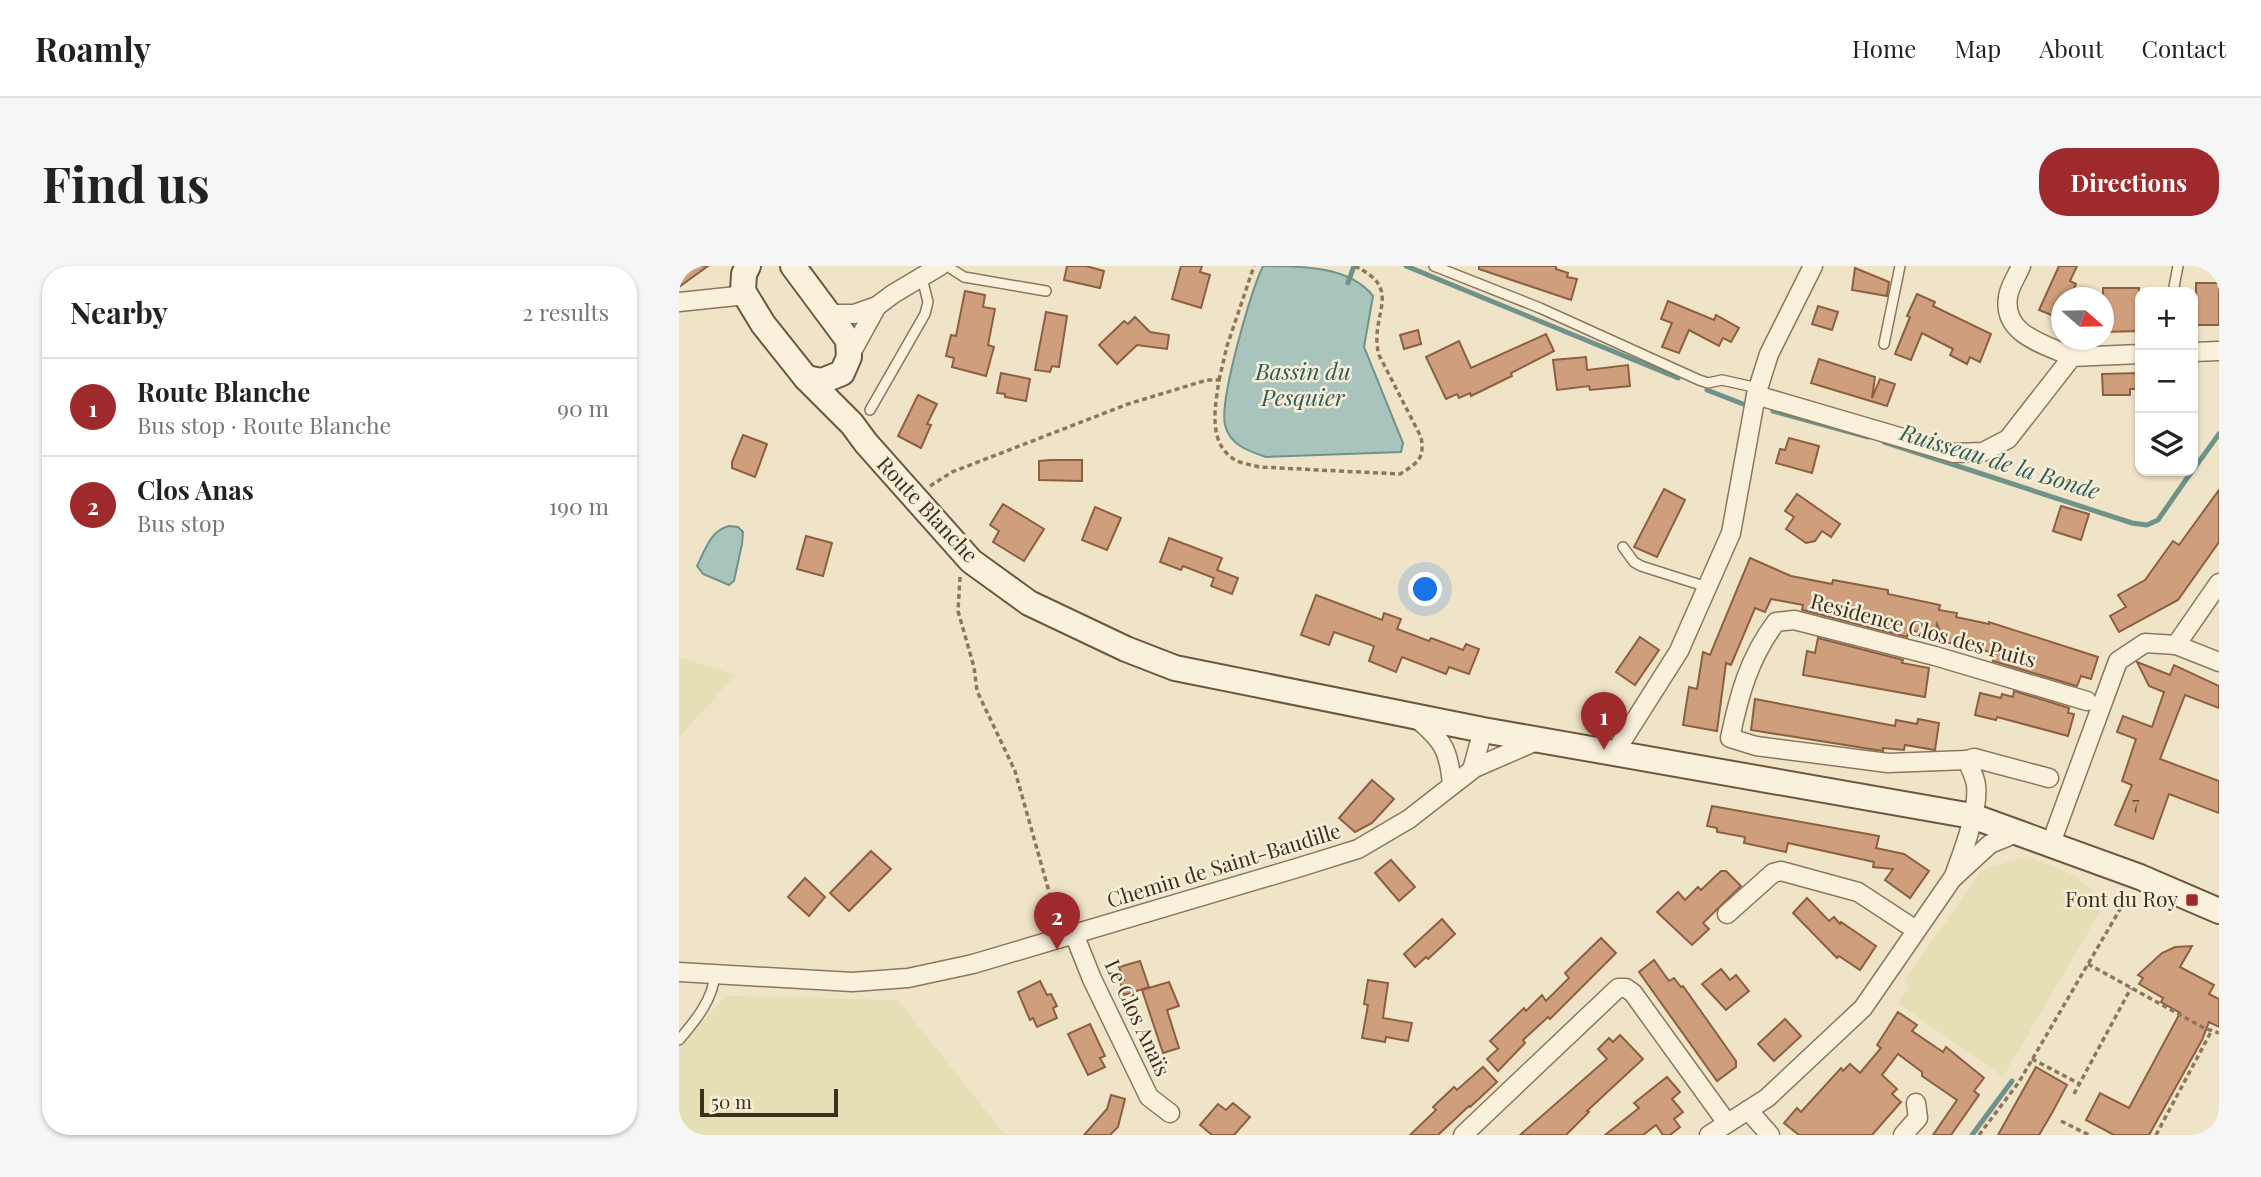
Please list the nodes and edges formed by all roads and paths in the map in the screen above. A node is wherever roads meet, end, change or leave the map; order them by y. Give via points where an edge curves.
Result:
1 (793, 266) edge
2 (940, 266) edge
3 (947, 266) edge
4 (1254, 266) edge
5 (1354, 266) edge
6 (1434, 266) edge
7 (1813, 266) edge
8 (1900, 266) edge
9 (2021, 266) edge
10 (2178, 266) edge
11 (743, 275) edge
12 (922, 278) junction
13 (2174, 287) edge
14 (1046, 291) dead end
15 (679, 302) edge
16 (877, 306) junction
17 (829, 314) junction
18 (1884, 344) dead end
19 (2219, 351) edge
20 (2198, 352) edge
21 (2135, 354) edge
22 (2072, 356) junction
23 (848, 359) junction
24 (806, 378) junction
25 (1219, 380) junction
26 (1757, 392) junction
27 (861, 417) junction
28 (915, 498) junction
29 (1623, 547) dead end
30 (971, 561) junction
31 (2219, 583) edge
32 (1708, 587) junction
33 (2176, 645) junction
34 (2219, 662) edge
35 (2087, 701) dead end
36 (1413, 716) junction
37 (1478, 729) junction
38 (1540, 739) junction
39 (1615, 752) junction
40 (1967, 760) junction
41 (1472, 769) junction
42 (2049, 778) dead end
43 (1452, 785) junction
44 (1972, 816) junction
45 (2019, 832) junction
46 (2050, 843) junction
47 (1952, 879) junction
48 (2126, 899) dead end
49 (2219, 911) edge
50 (1727, 914) dead end
51 (1916, 930) junction
52 (1068, 936) junction
53 (2088, 964) junction
54 (679, 972) edge
55 (715, 974) junction
56 (2132, 988) junction
57 (2212, 1030) junction
58 (2219, 1033) edge
59 (679, 1040) edge
60 (2032, 1059) junction
61 (2080, 1084) junction
62 (2074, 1094) dead end
63 (1916, 1103) dead end
64 (1748, 1110) junction
65 (1170, 1113) dead end
66 (2061, 1121) dead end
67 (1727, 1123) junction
68 (1463, 1135) edge
69 (1709, 1135) edge
70 (1770, 1135) edge
71 (1903, 1135) edge
72 (1979, 1135) edge
73 (2089, 1135) edge
74 (2156, 1135) edge

1 - 17 street, Route Blanche
2 - 12 street
3 - 14 lane via 964,277
4 - 25 path
5 - 25 path via 1379,282 1383,294 1375,342 1421,436 1424,450 1416,463 1400,474 1259,467 1237,461 1221,447 1214,422
6 - 26 lane via 1699,380 1722,380
7 - 26 street via 1769,354
8 - 18 lane
9 - 22 street via 2008,296 2008,316 2019,332
10 - 13 lane
11 - 15 street
11 - 24 street, Route Blanche via 764,324
12 - 16 street
12 - 27 lane via 928,302 925,314
16 - 17 street via 854,314
16 - 23 street
17 - 23 street, Route Blanche via 848,340
19 - 20 street
21 - 22 street
22 - 26 street via 2008,439 1983,452 1954,453
23 - 24 street via 842,373 822,382
23 - 27 street, Route Blanche via 846,398
24 - 27 street, Route Blanche
25 - 28 path via 1116,408 952,472
26 - 32 street via 1731,533
27 - 28 street, Route Blanche via 866,443
28 - 30 street, Route Blanche
29 - 32 lane via 1641,566
30 - 36 street, Route Blanche via 1029,603 1175,668
30 - 52 path via 960,577 958,611 977,691 1015,771
31 - 33 street
32 - 39 street via 1679,651
33 - 34 street
33 - 46 street via 2145,643 2118,661
35 - 40 street, Residence Clos des Puits via 1794,620 1776,622 1762,640 1739,692 1730,738 1756,746 1888,763
36 - 37 street, Route Blanche
36 - 43 street via 1437,736 1450,761
37 - 38 street, Route Blanche
37 - 41 street
37 - 43 street
38 - 39 street, Route Blanche
38 - 41 street, Chemin de Saint-Baudille
39 - 44 street, Route Blanche
40 - 42 street, Residence Clos des Puits
40 - 44 street via 1976,784
41 - 43 street, Chemin de Saint-Baudille
43 - 52 street, Chemin de Saint-Baudille via 1409,819 1358,849
44 - 45 street, Route Blanche
44 - 47 street
45 - 46 street, Route Blanche
45 - 47 street via 1990,845
46 - 49 street, Route Blanche
47 - 51 street
48 - 53 path
50 - 51 street via 1781,871 1859,892
51 - 64 street via 1863,1008 1767,1098
52 - 55 street, Chemin de Saint-Baudille via 908,978 852,982
52 - 65 street, Le Clos Anaïs via 1149,1097
53 - 56 path
53 - 60 path
54 - 55 street, Chemin de Saint-Baudille
55 - 59 lane via 714,989
56 - 57 path
56 - 61 path
57 - 58 path
57 - 74 path
60 - 61 path
60 - 72 path
61 - 62 path
63 - 71 street via 1918,1118
64 - 67 street
64 - 70 street
66 - 73 path
67 - 68 street via 1633,992 1618,988
67 - 69 street

